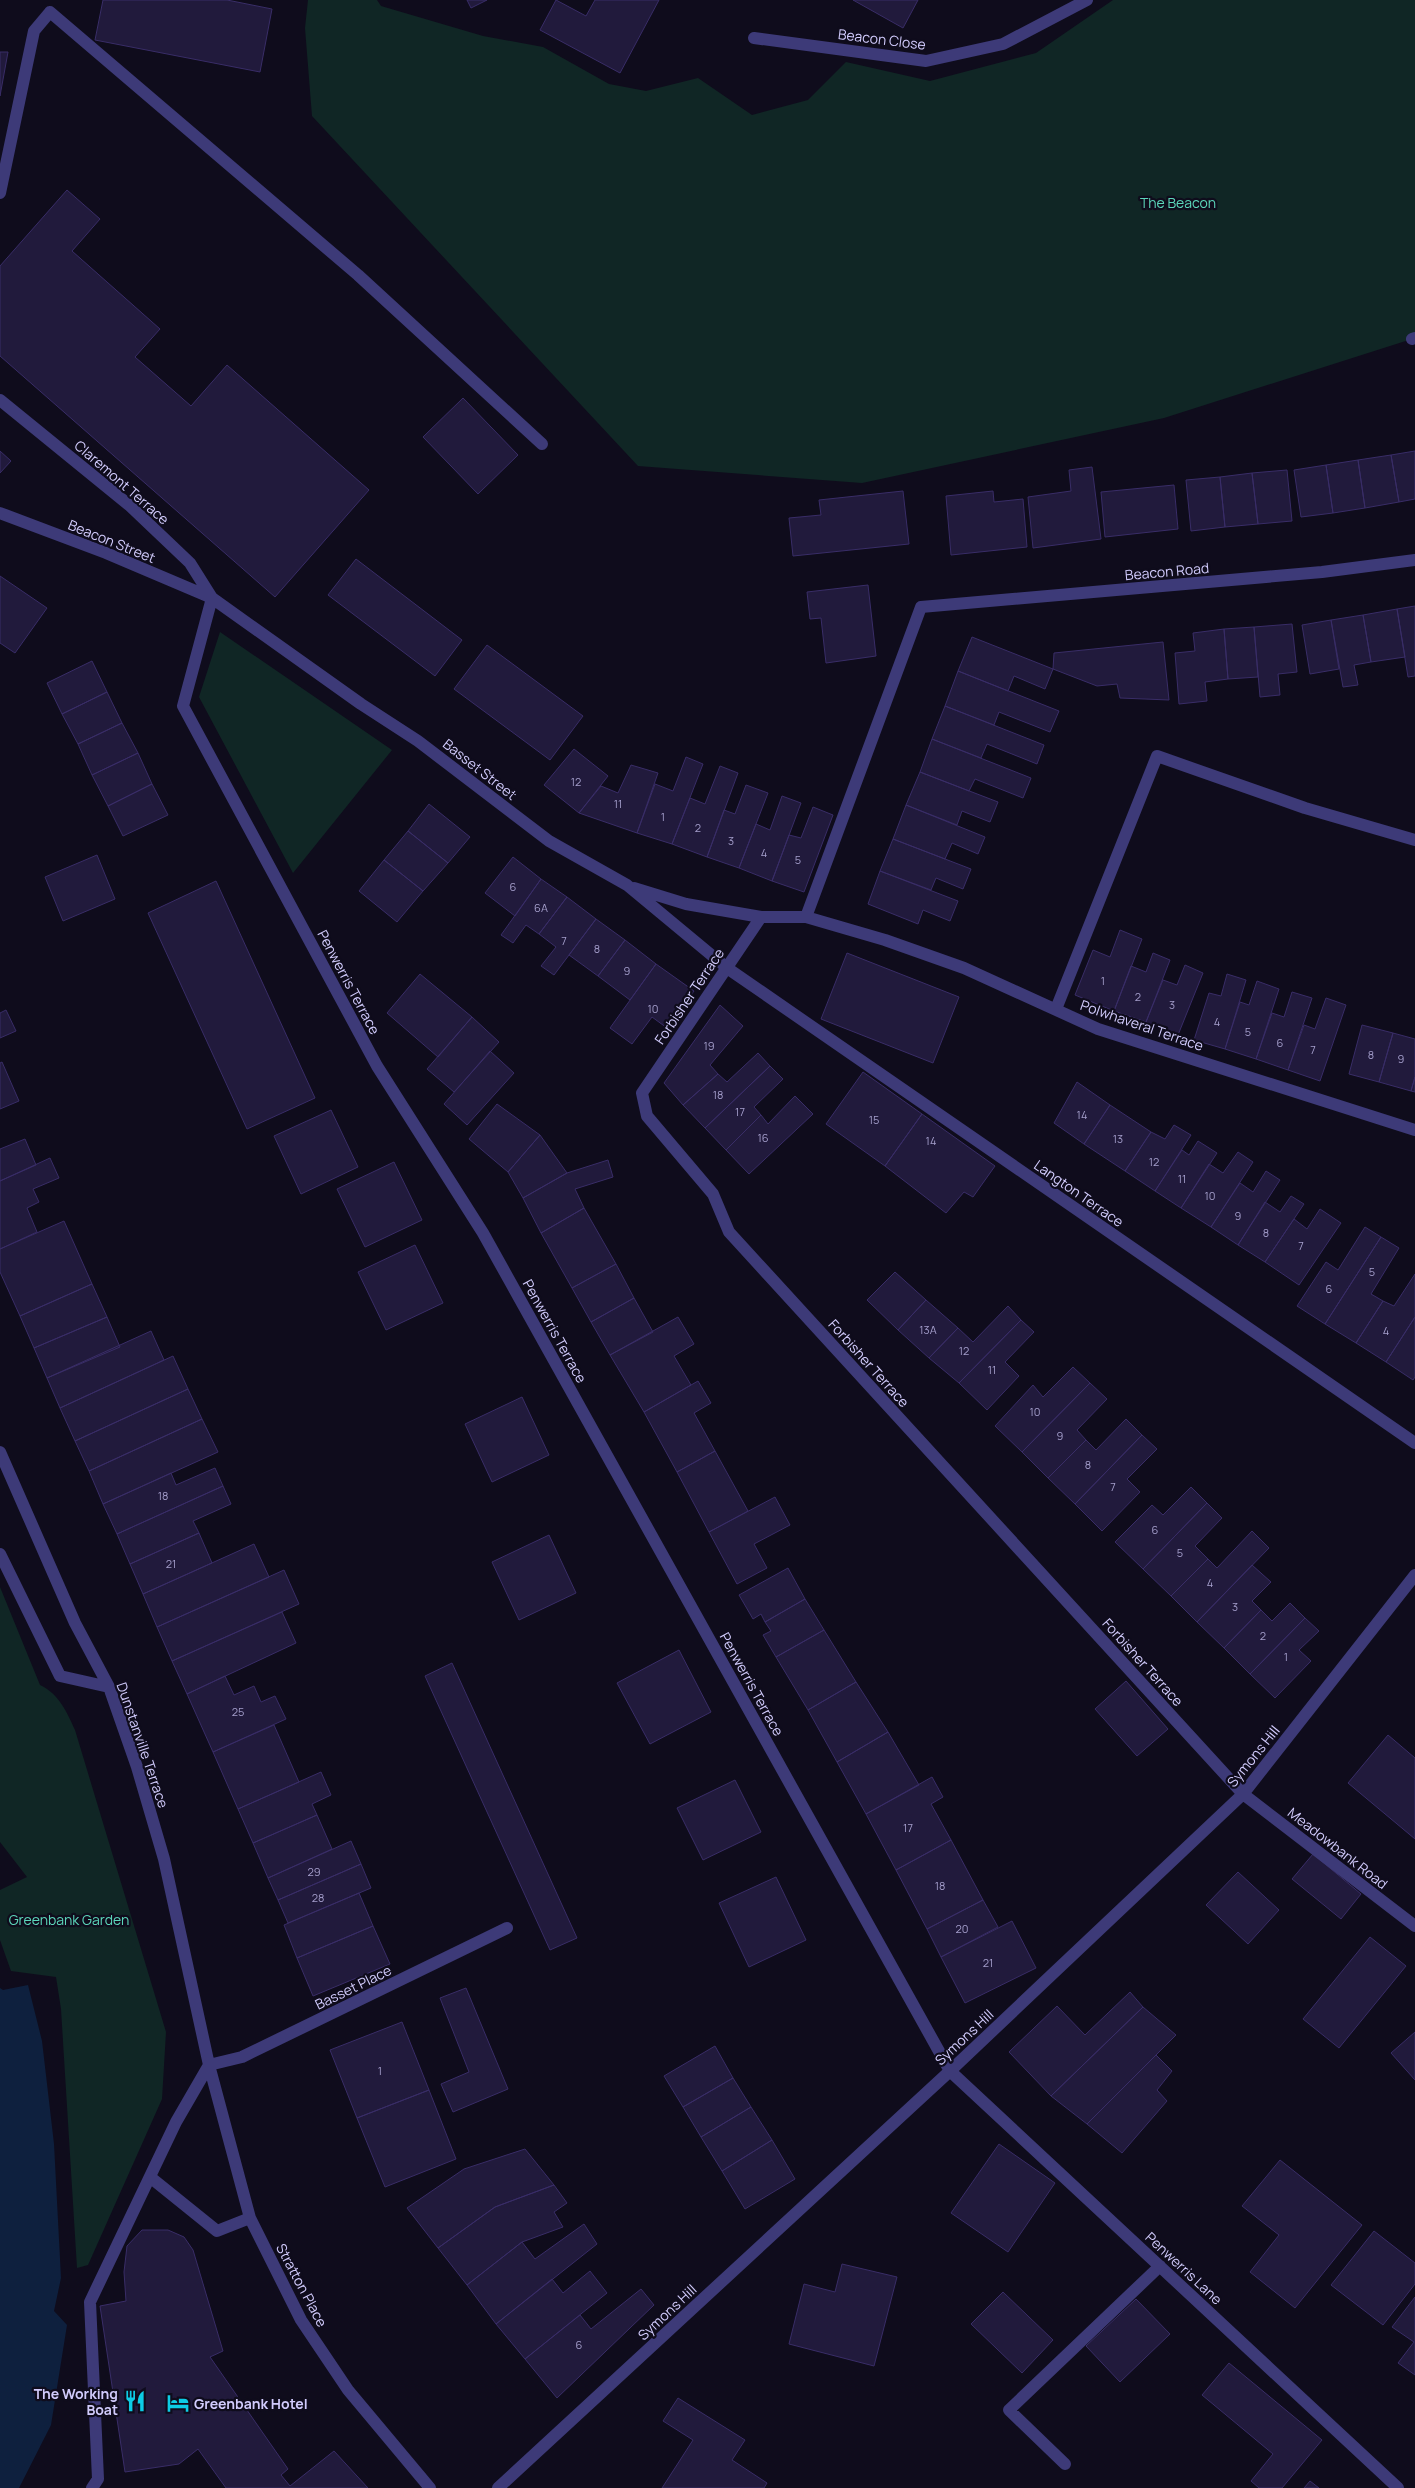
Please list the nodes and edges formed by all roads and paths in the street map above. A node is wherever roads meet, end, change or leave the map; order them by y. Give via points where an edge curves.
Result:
1 (1086, 1) edge
2 (49, 6) edge
3 (754, 38) dead end
4 (0, 193) edge
5 (0, 400) edge
6 (542, 444) dead end
7 (0, 513) edge
8 (1415, 560) edge
9 (212, 598) junction
10 (1415, 840) edge
11 (627, 886) junction
12 (761, 917) junction
13 (806, 917) junction
14 (726, 968) junction
15 (1056, 1010) junction
16 (1415, 1130) edge
17 (1415, 1443) edge
18 (0, 1452) edge
19 (0, 1554) edge
20 (1415, 1575) edge
21 (109, 1687) junction
22 (1243, 1794) junction
23 (1415, 1926) edge
24 (507, 1928) dead end
25 (209, 2065) junction
26 (950, 2071) junction
27 (150, 2177) junction
28 (250, 2218) junction
29 (1160, 2266) junction
30 (1065, 2464) dead end
31 (92, 2488) edge
32 (430, 2488) edge
33 (498, 2488) edge
34 (1398, 2488) edge

1 - 3 street, Beacon Close via 1003,44 926,61
2 - 4 street via 34,31
2 - 6 street via 358,275
5 - 9 street, Claremont Terrace via 129,505 190,563
7 - 9 street, Beacon Street
8 - 13 street, Beacon Road via 1322,572 921,607
9 - 11 street, Basset Street via 418,740 549,841
9 - 26 street, Penwerris Terrace via 183,706 377,1066 483,1233
10 - 15 street via 1306,808 1157,756
11 - 12 street, Polwhaveral Terrace via 686,904
11 - 14 street, Basset Street
12 - 13 street, Polwhaveral Terrace
12 - 14 street, Forbisher Terrace
13 - 15 street, Polwhaveral Terrace via 964,968
14 - 17 street, Langton Terrace
14 - 22 street, Forbisher Terrace via 642,1093 648,1116 714,1194 729,1232
15 - 16 street, Polwhaveral Terrace via 1098,1029
18 - 21 street, Dunstanville Terrace via 75,1623
19 - 21 street via 60,1676
20 - 22 street, Symons Hill
21 - 25 street, Dunstanville Terrace via 164,1859
22 - 23 street, Meadowbank Road
22 - 26 street, Symons Hill
24 - 25 street, Basset Place via 242,2057
25 - 27 street via 176,2122
25 - 28 street, Stratton Place
26 - 29 street, Penwerris Lane
26 - 33 street, Symons Hill
27 - 28 street via 217,2231
27 - 31 street via 90,2302 98,2479
28 - 32 street, Stratton Place via 301,2320 348,2390
29 - 30 street via 1009,2410
29 - 34 street, Penwerris Lane

